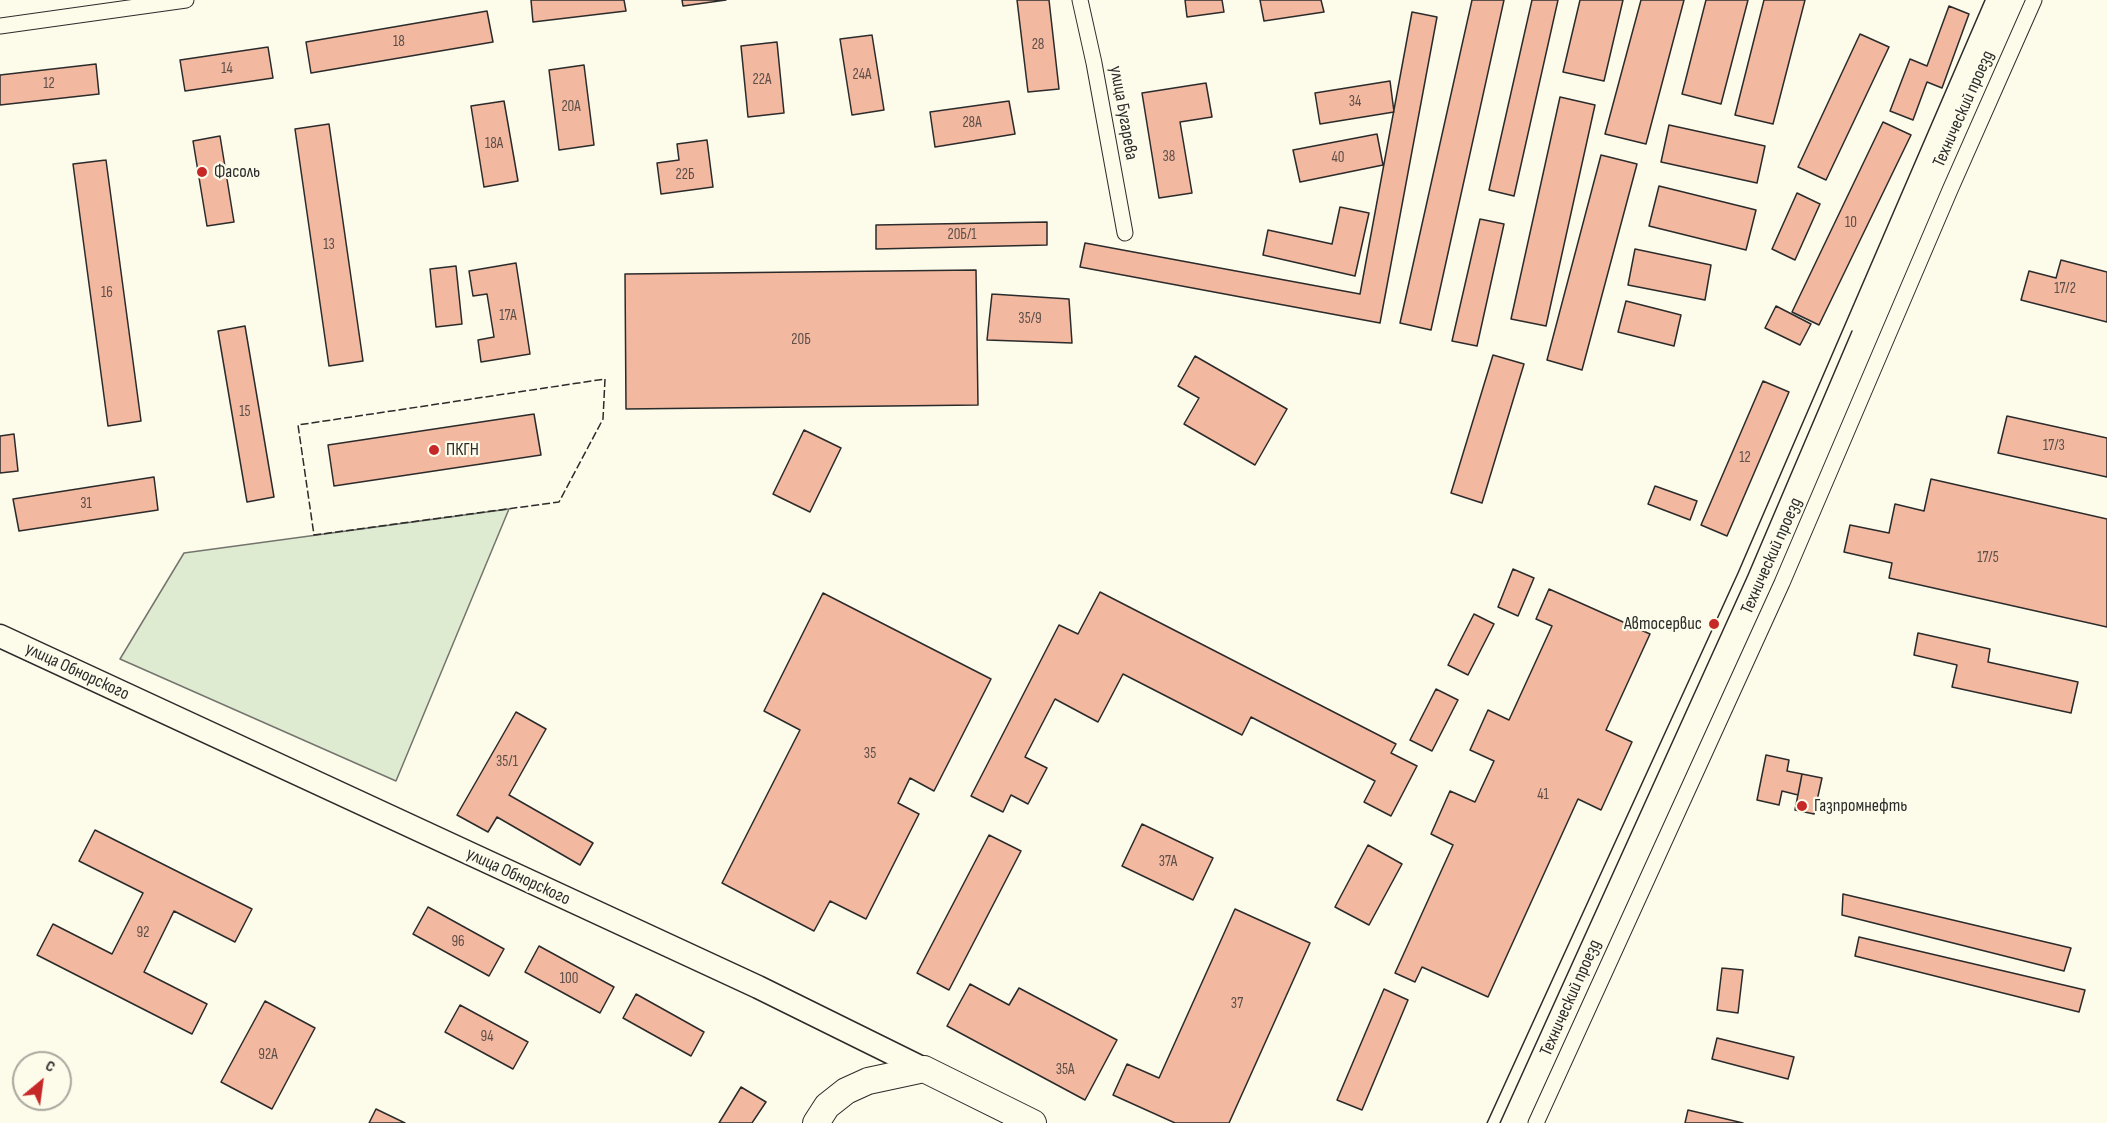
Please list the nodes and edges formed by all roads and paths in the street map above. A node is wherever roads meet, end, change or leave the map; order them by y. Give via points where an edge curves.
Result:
1 (186, 0) edge
2 (1080, 0) edge
3 (2034, 0) edge
4 (0, 26) edge
5 (1125, 233) dead end
6 (0, 636) edge
7 (924, 1069) junction
8 (816, 1123) edge
9 (1033, 1123) edge
10 (1536, 1123) edge

1 - 4 street
2 - 5 street, улица Бугарева
3 - 10 street, Технический проезд via 1782,583
6 - 7 main road, улица Обнорского via 758,987
7 - 8 main road via 868,1081 846,1091 827,1106
7 - 9 main road, улица Обнорского

